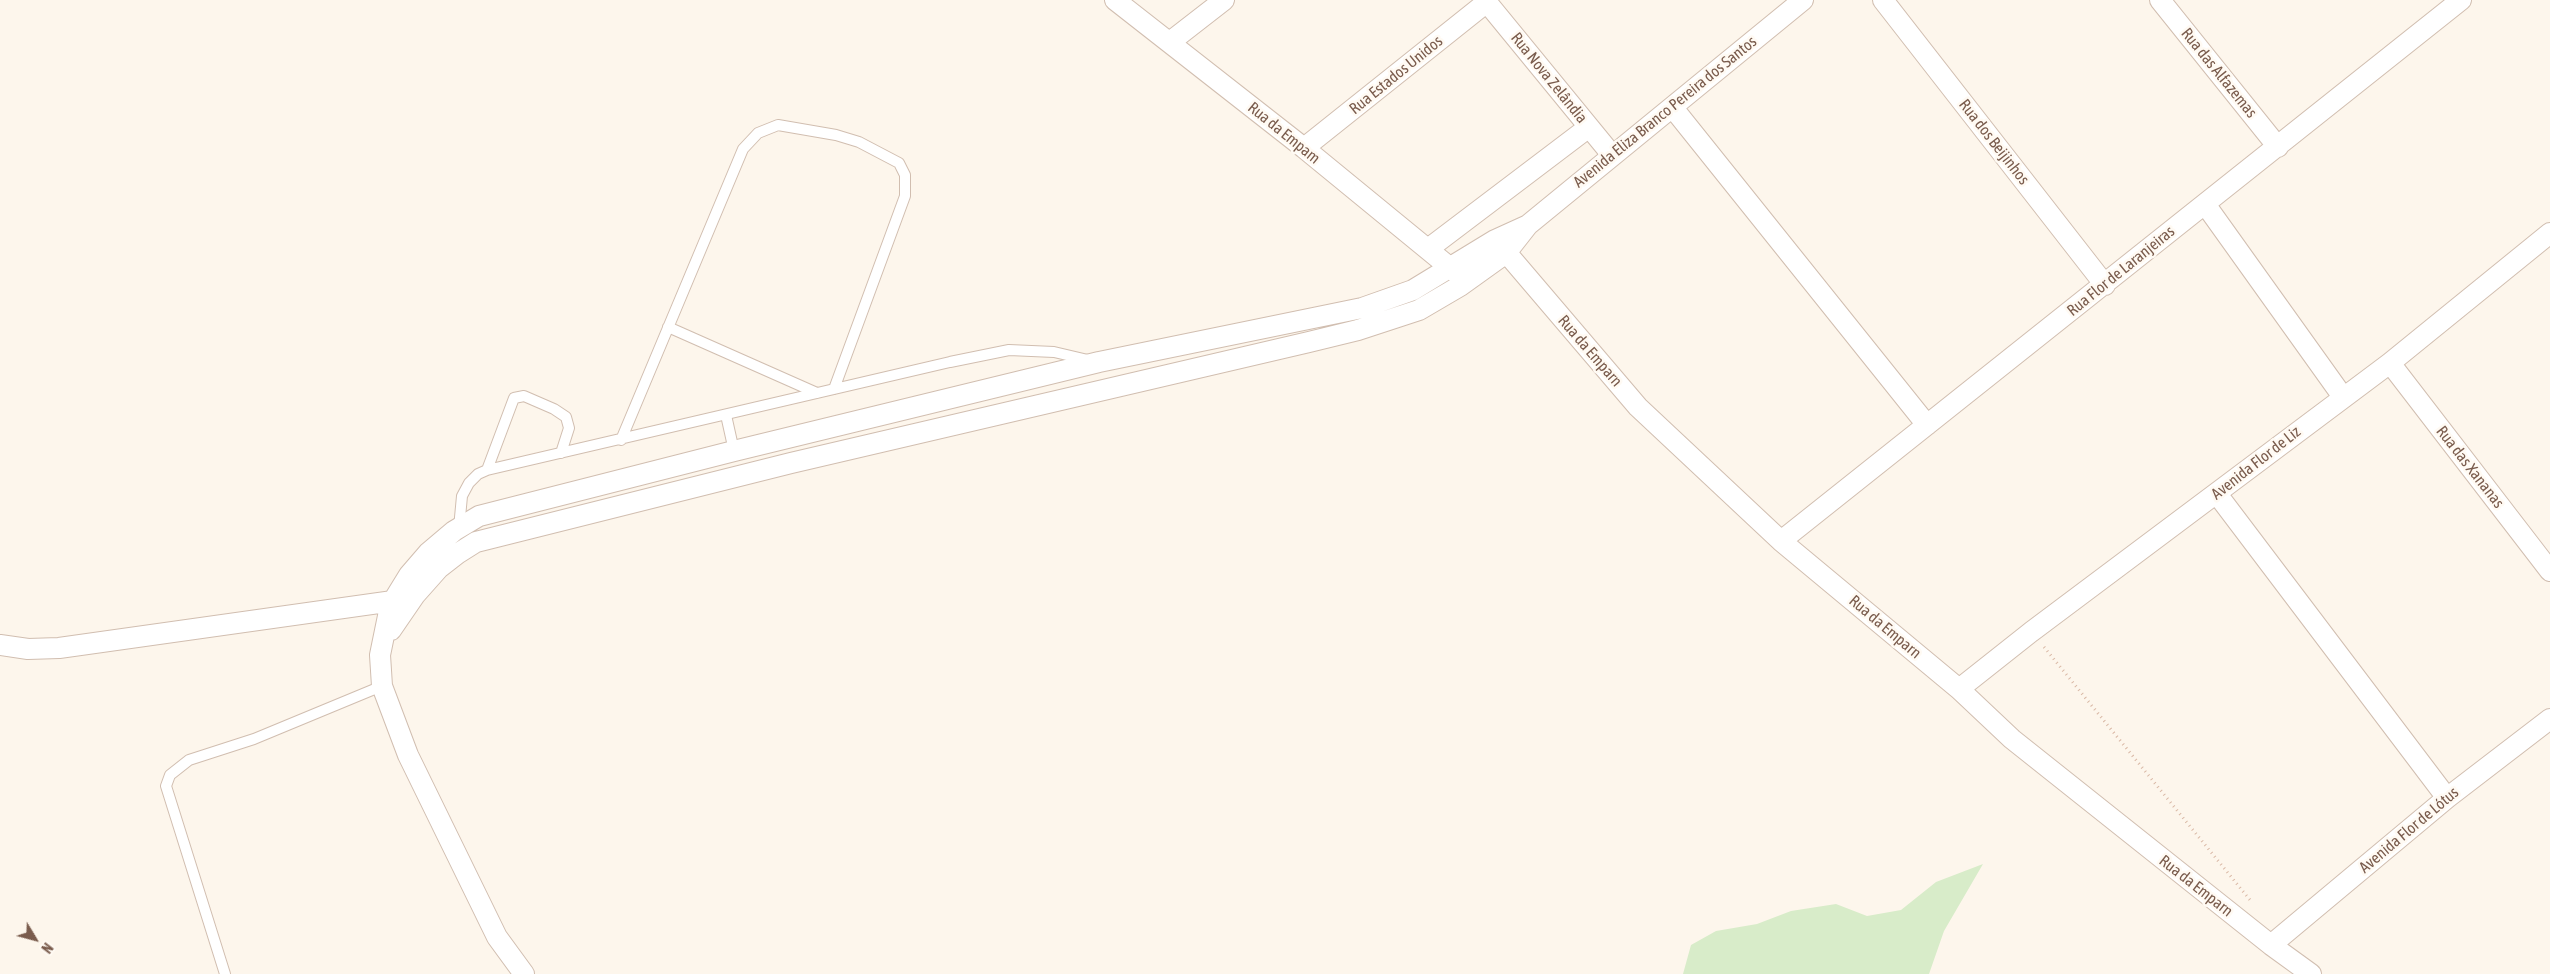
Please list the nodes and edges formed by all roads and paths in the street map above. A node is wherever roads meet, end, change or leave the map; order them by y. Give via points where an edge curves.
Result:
1 (1115, 0) edge
2 (1224, 0) edge
3 (1803, 0) edge
4 (1883, 0) edge
5 (2160, 0) edge
6 (1486, 1) edge
7 (2458, 1) edge
8 (1170, 42) junction
9 (1672, 108) junction
10 (1589, 127) junction
11 (2278, 147) junction
12 (1304, 148) junction
13 (1612, 155) junction
14 (2205, 204) junction
15 (2550, 233) edge
16 (1500, 247) junction
17 (1428, 249) junction
18 (1451, 268) junction
19 (1466, 282) junction
20 (2105, 285) junction
21 (668, 327) junction
22 (1098, 362) junction
23 (2390, 363) junction
24 (834, 389) junction
25 (817, 393) junction
26 (2342, 397) junction
27 (726, 415) junction
28 (1927, 425) junction
29 (620, 440) junction
30 (734, 451) junction
31 (561, 453) junction
32 (487, 470) junction
33 (739, 476) junction
34 (2217, 494) junction
35 (458, 528) junction
36 (1781, 541) junction
37 (2550, 571) edge
38 (393, 601) junction
39 (2031, 632) junction
40 (384, 641) junction
41 (0, 645) edge
42 (382, 686) junction
43 (1959, 689) junction
44 (2550, 719) edge
45 (2446, 798) junction
46 (2256, 907) dead end
47 (2271, 945) junction
48 (225, 974) edge
49 (524, 974) edge
50 (2312, 974) edge

1 - 8 street, Rua da Empam
2 - 8 street
3 - 9 street, Avenida Eliza Branco Pereira dos Santos
4 - 20 street, Rua dos Beijinhos
5 - 11 street, Rua das Alfazemas
6 - 10 street, Rua Nova Zelândia
6 - 12 street, Rua Estados Unidos
7 - 11 street, Rua Flor de Laranjeiras
8 - 12 street, Rua da Empam
9 - 13 street, Avenida Eliza Branco Pereira dos Santos
9 - 28 street
10 - 13 street, Rua Nova Zelândia
10 - 17 street
11 - 14 street, Rua Flor de Laranjeiras
12 - 17 street, Rua da Empam
13 - 16 street, Avenida Eliza Branco Pereira dos Santos
14 - 20 street, Rua Flor de Laranjeiras
14 - 26 street
15 - 23 street, Avenida Flor de Liz
16 - 18 street
16 - 19 street
16 - 36 street, Rua da Emparn via 1638,407
17 - 18 street, Rua da Empam
18 - 19 street, Rua da Empam
18 - 22 street via 1413,290 1362,308
19 - 33 street via 1419,310 1358,330
20 - 28 street, Rua Flor de Laranjeiras
21 - 24 lane via 743,150 758,133 778,125 859,142 899,163 905,175 905,196
21 - 25 lane
21 - 29 lane
22 - 24 lane via 1054,352 1009,350
22 - 30 street
23 - 26 street, Avenida Flor de Liz
23 - 37 street, Rua das Xananas
24 - 25 lane
25 - 27 lane
26 - 34 street, Avenida Flor de Liz
27 - 29 lane
27 - 30 lane
28 - 36 street, Rua Flor de Laranjeiras
29 - 31 lane
30 - 33 street
30 - 35 street via 479,516
31 - 32 lane
31 - 32 lane via 569,428 566,417 524,396 514,398
32 - 35 lane via 469,483 462,496
33 - 40 street via 476,542 440,568 414,594
34 - 39 street, Avenida Flor de Liz
34 - 45 street
35 - 38 street via 428,553
36 - 43 street, Rua da Emparn
38 - 40 street
38 - 41 street via 59,648 28,649
39 - 43 street, Avenida Flor de Liz
39 - 46 path
40 - 42 street via 379,672
42 - 48 lane via 254,739 189,760 170,775 166,786
42 - 49 street via 408,755 497,937
43 - 47 street, Rua da Emparn via 2012,739
44 - 45 street, Avenida Flor de Lótus
45 - 47 street, Avenida Flor de Lótus
47 - 50 street, Rua da Emparn

